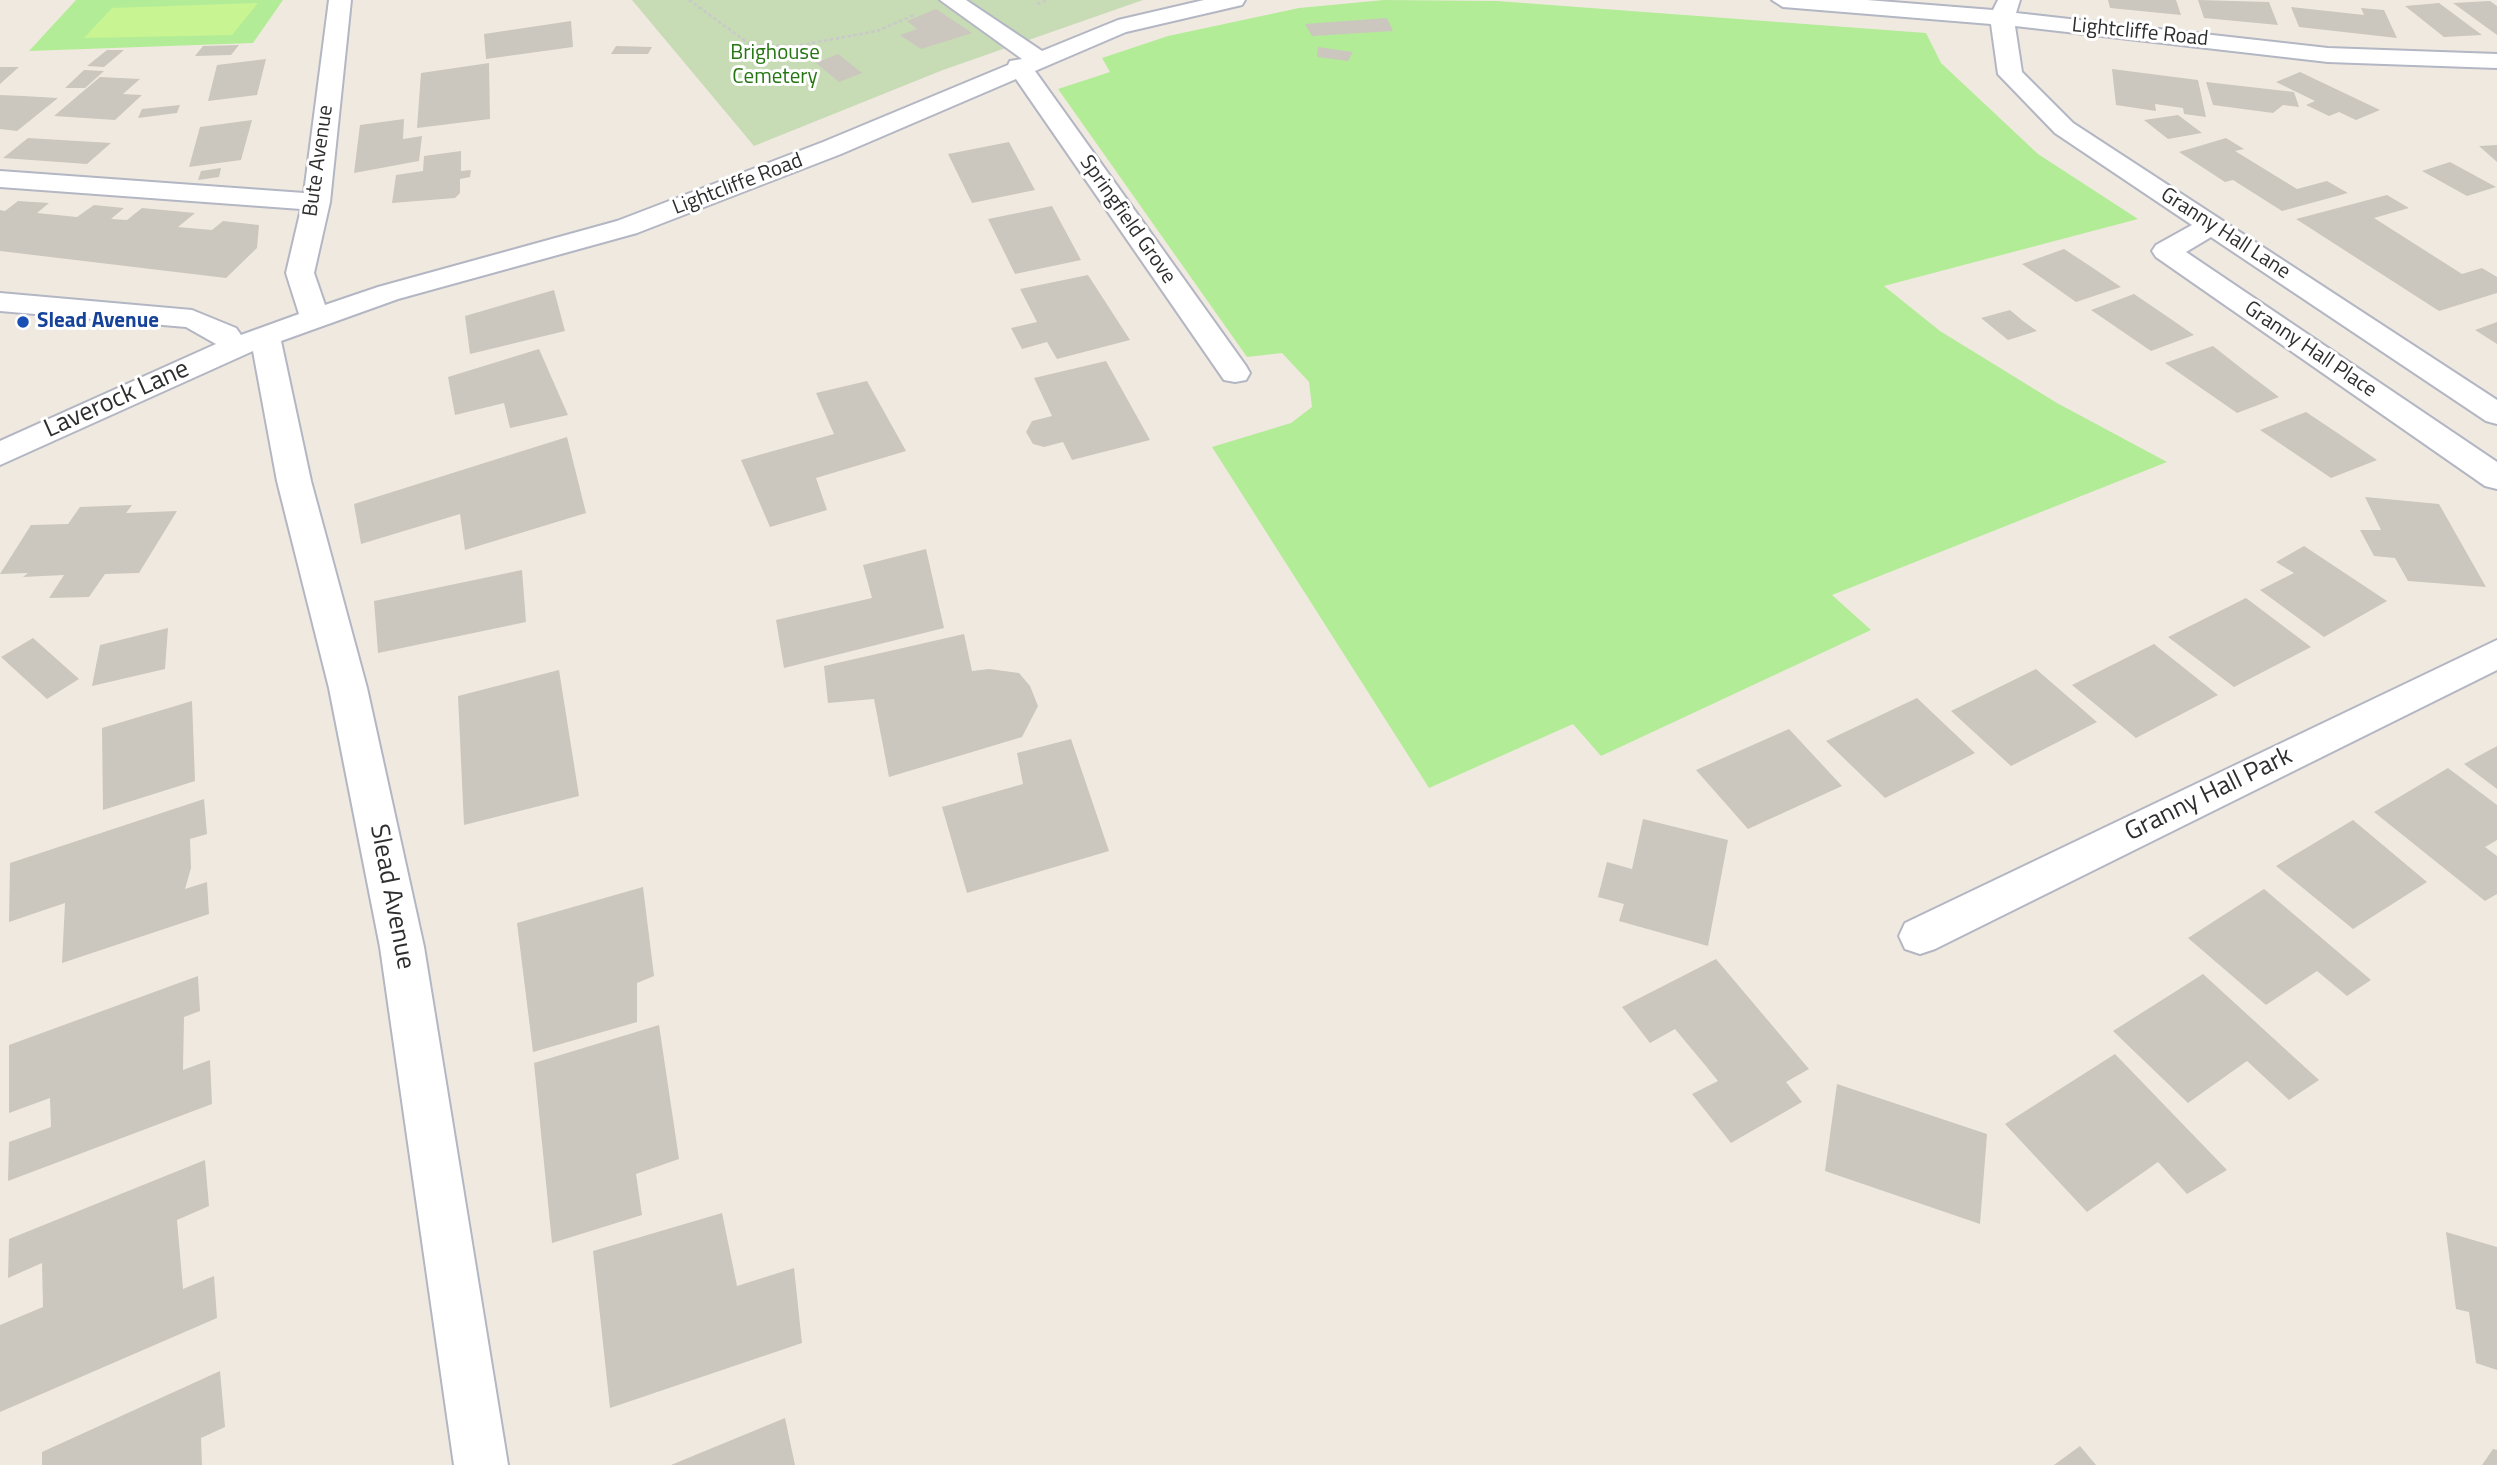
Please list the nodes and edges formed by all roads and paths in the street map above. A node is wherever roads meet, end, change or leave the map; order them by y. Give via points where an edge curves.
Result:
1 (340, 0) edge
2 (689, 0) edge
3 (951, 0) edge
4 (1234, 0) edge
5 (1783, 0) edge
6 (2006, 9) edge
7 (925, 10) dead end
8 (2497, 61) edge
9 (1029, 62) junction
10 (0, 179) edge
11 (316, 202) junction
12 (2212, 225) junction
13 (0, 302) edge
14 (315, 319) junction
15 (249, 342) junction
16 (1235, 373) dead end
17 (2497, 414) edge
18 (0, 454) edge
19 (2497, 478) edge
20 (2497, 654) edge
21 (1920, 936) dead end
22 (481, 1465) edge

1 - 11 street, Bute Avenue
2 - 7 path via 751,45 796,46 877,31
3 - 9 street
4 - 9 street, Lightcliffe Road via 1118,27
5 - 6 street, Lightcliffe Road
6 - 8 street, Lightcliffe Road via 2328,55
6 - 12 street, Granny Hall Lane via 2010,74 2064,128
9 - 14 street, Lightcliffe Road via 691,204 627,227 388,293
9 - 16 street, Springfield Grove
10 - 11 street
11 - 14 street, Bute Avenue via 300,273
12 - 17 street, Granny Hall Lane
12 - 19 street, Granny Hall Place via 2166,251
13 - 15 street via 192,319
14 - 15 street, Lightcliffe Road
15 - 18 street, Laverock Lane
15 - 22 street, Slead Avenue via 294,481 348,688 402,947
20 - 21 street, Granny Hall Park

